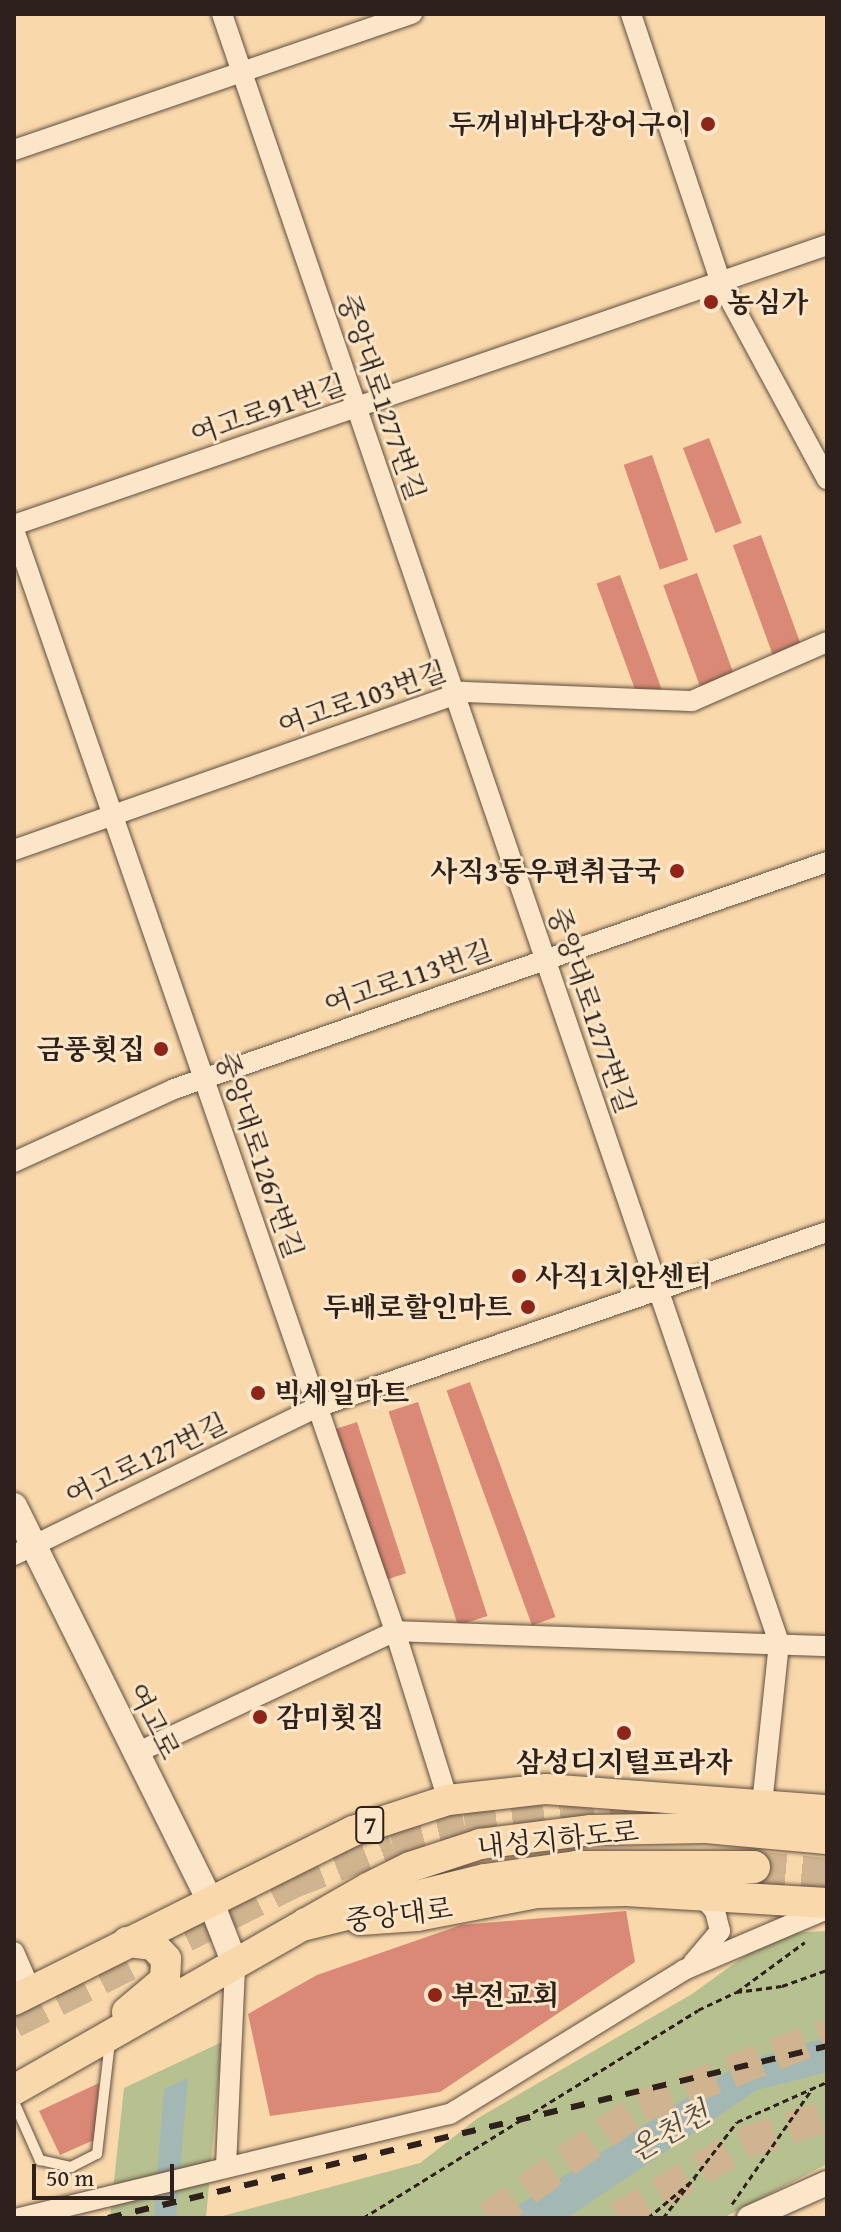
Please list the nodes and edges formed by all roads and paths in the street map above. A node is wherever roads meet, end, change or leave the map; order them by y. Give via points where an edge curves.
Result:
1 (222, 14) edge
2 (412, 14) edge
3 (631, 14) edge
4 (242, 72) junction
5 (14, 150) edge
6 (827, 245) edge
7 (721, 283) junction
8 (357, 408) junction
9 (827, 479) edge
10 (14, 528) edge
11 (827, 642) edge
12 (455, 695) junction
13 (112, 813) junction
14 (14, 850) edge
15 (827, 862) edge
16 (545, 958) junction
17 (203, 1078) junction
18 (14, 1162) edge
19 (827, 1232) edge
20 (658, 1291) junction
21 (317, 1407) junction
22 (14, 1506) edge
23 (24, 1550) edge
24 (395, 1631) junction
25 (779, 1643) junction
26 (827, 1646) edge
27 (134, 1754) junction
28 (448, 1800) junction
29 (762, 1805) junction
30 (827, 1810) edge
31 (827, 1839) edge
32 (754, 1867) tunnel mouth
33 (701, 1895) junction
34 (210, 1900) junction
35 (827, 1903) edge
36 (827, 1909) edge
37 (306, 1924) junction
38 (816, 1933) dead end
39 (127, 1942) junction
40 (14, 1952) edge
41 (235, 1964) junction
42 (684, 1970) junction
43 (827, 1970) edge
44 (736, 1992) junction
45 (22, 1996) edge
46 (111, 2038) junction
47 (827, 2082) edge
48 (814, 2086) junction
49 (14, 2090) edge
50 (14, 2102) edge
51 (226, 2166) junction
52 (701, 2173) junction
53 (827, 2183) edge
54 (740, 2212) edge
55 (19, 2218) edge
56 (363, 2218) edge
57 (648, 2218) edge
58 (663, 2218) edge

1 - 4 street, 중앙대로1277번길
2 - 4 street
3 - 7 street
4 - 5 street
4 - 8 street, 중앙대로1277번길
6 - 7 street, 여고로91번길
7 - 8 street, 여고로91번길
7 - 9 street
8 - 10 street, 여고로91번길
8 - 12 street, 중앙대로1277번길
10 - 13 street, 중앙대로1267번길
11 - 12 street, 여고로103번길 via 692,701
12 - 13 street, 여고로103번길
12 - 16 street, 중앙대로1277번길
13 - 14 street, 여고로103번길
13 - 17 street, 중앙대로1267번길
15 - 16 street, 여고로113번길
16 - 17 street, 여고로113번길
16 - 20 street, 중앙대로1277번길
17 - 18 street, 여고로113번길
17 - 21 street, 중앙대로1267번길
19 - 20 street, 여고로127번길
20 - 21 street, 여고로127번길
20 - 25 street, 중앙대로1277번길
21 - 23 street, 여고로127번길
21 - 24 street, 중앙대로1267번길
22 - 23 main road, 여고로
23 - 27 main road, 여고로
24 - 25 street
24 - 27 street
24 - 28 street, 중앙대로1267번길
25 - 26 street
25 - 29 street, 중앙대로1277번길
27 - 34 main road, 여고로
28 - 29 main road, 7 via 546,1789
28 - 34 main road, 7 via 353,1831
29 - 30 main road
31 - 37 main road, 내성지하도로 / 7 via 706,1828 591,1830 480,1844 410,1867
32 - 37 highway via 576,1867 485,1880
33 - 35 main road, 중앙대로
33 - 37 main road, 중앙대로 via 537,1893 417,1916
33 - 42 street via 715,1911 720,1931
34 - 39 main road, 7
34 - 41 main road, 여고로
36 - 42 street
37 - 41 main road, 중앙대로 / 7
38 - 44 path
39 - 45 main road, 7
39 - 46 main road via 153,1945 166,1959 165,1980 127,2012
40 - 45 street
41 - 46 main road, 중앙대로 / 7
41 - 51 street
42 - 51 street via 450,2114
43 - 44 path via 782,1986
44 - 56 path via 698,2010
46 - 49 main road, 중앙대로 / 7
46 - 50 lane via 97,2154 71,2167 40,2160
47 - 48 path
48 - 52 path via 737,2122
48 - 54 path
51 - 55 street
52 - 57 path
52 - 58 path
53 - 54 street

